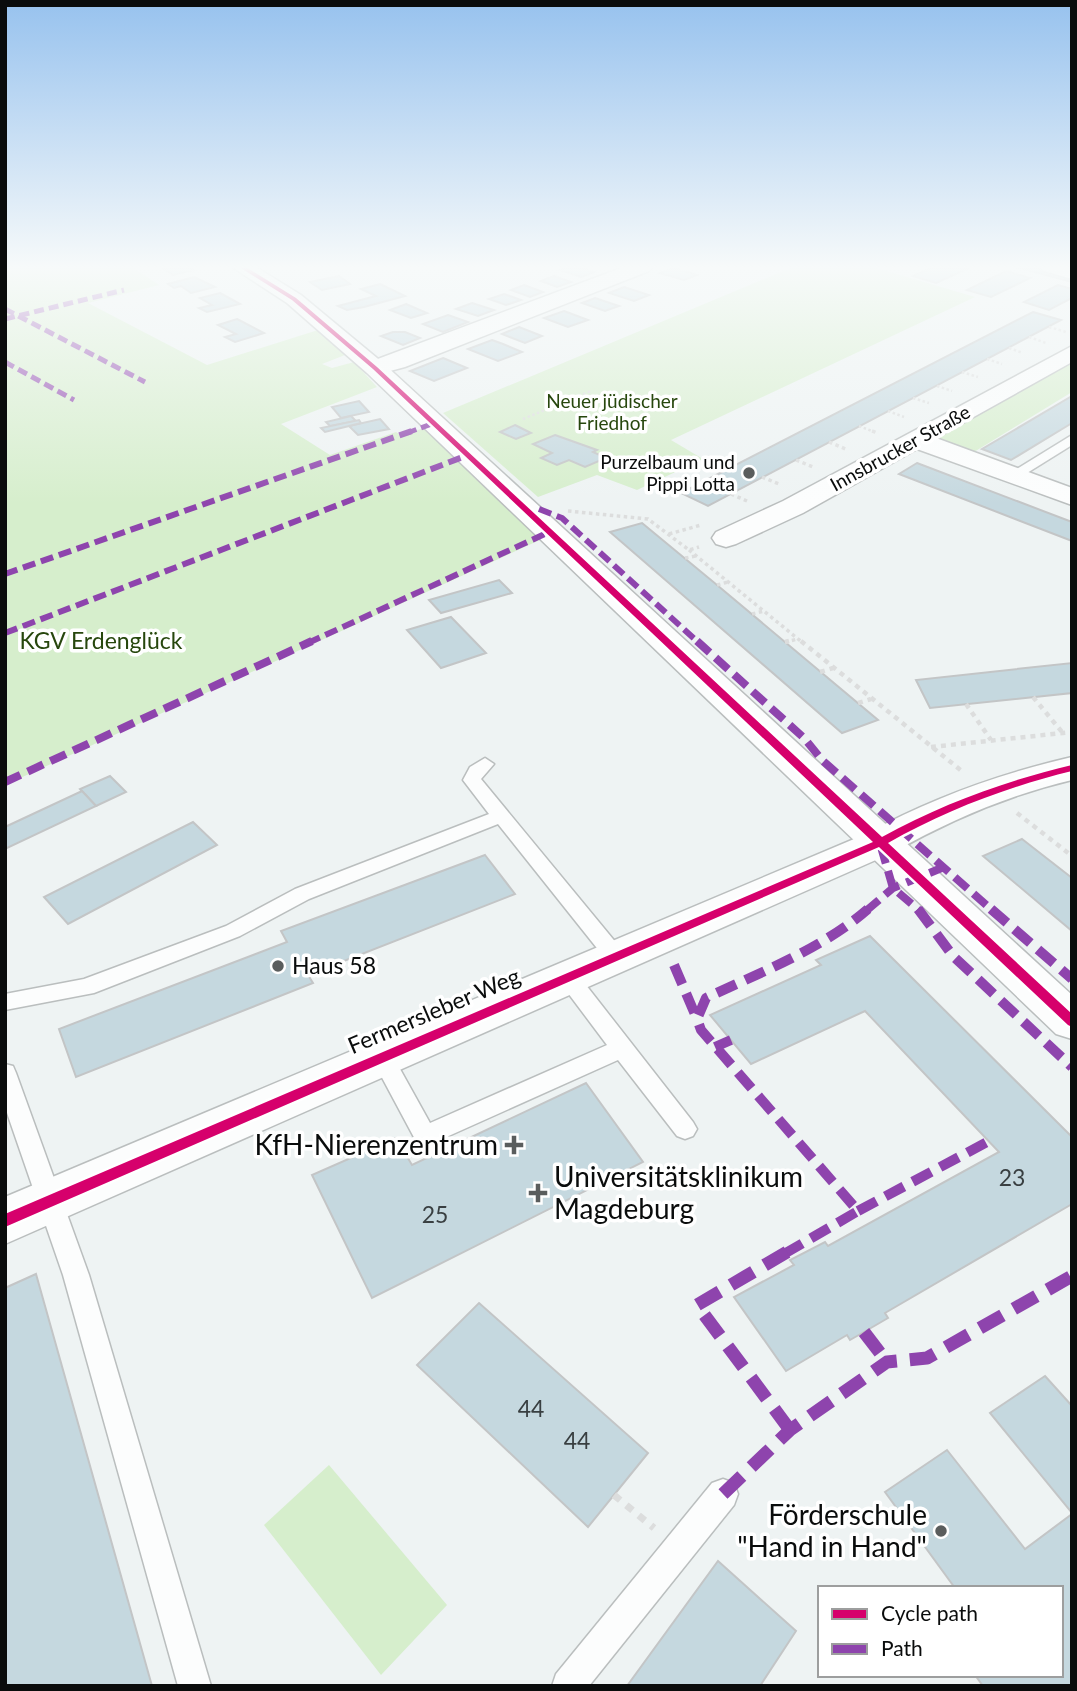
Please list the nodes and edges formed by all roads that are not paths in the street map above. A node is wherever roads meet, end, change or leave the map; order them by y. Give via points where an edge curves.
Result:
1 (349, 346) edge
2 (438, 346) edge
3 (1061, 346) edge
4 (375, 368) junction
5 (913, 429) junction
6 (1072, 439) edge
7 (1014, 475) junction
8 (1072, 497) edge
9 (726, 538) road end
10 (485, 764) dead end
11 (1072, 768) edge
12 (501, 816) junction
13 (880, 843) junction
14 (615, 956) junction
15 (567, 977) junction
16 (5, 1002) edge
17 (1072, 1022) edge
18 (622, 1048) junction
19 (382, 1057) junction
20 (5, 1073) edge
21 (685, 1129) dead end
22 (51, 1200) junction
23 (5, 1221) edge
24 (723, 1494) dead end
25 (195, 1686) edge
26 (568, 1686) edge

1 - 4 street
2 - 4 street
3 - 5 street, Innsbrucker Straße
4 - 13 street via 531,508
5 - 7 street
5 - 9 street, Innsbrucker Straße via 793,507
6 - 7 lane
7 - 8 street
10 - 12 lane via 472,780
11 - 13 street, Fermersleber Weg via 989,791
12 - 14 lane
12 - 16 lane via 302,894 225,934 86,987
13 - 14 street, Fermersleber Weg
13 - 17 street
14 - 15 street, Fermersleber Weg
15 - 18 lane
15 - 19 street, Fermersleber Weg
18 - 19 lane via 425,1136
18 - 21 lane
19 - 22 street, Fermersleber Weg
20 - 22 lane
22 - 23 street, Fermersleber Weg
22 - 25 lane
24 - 26 lane

